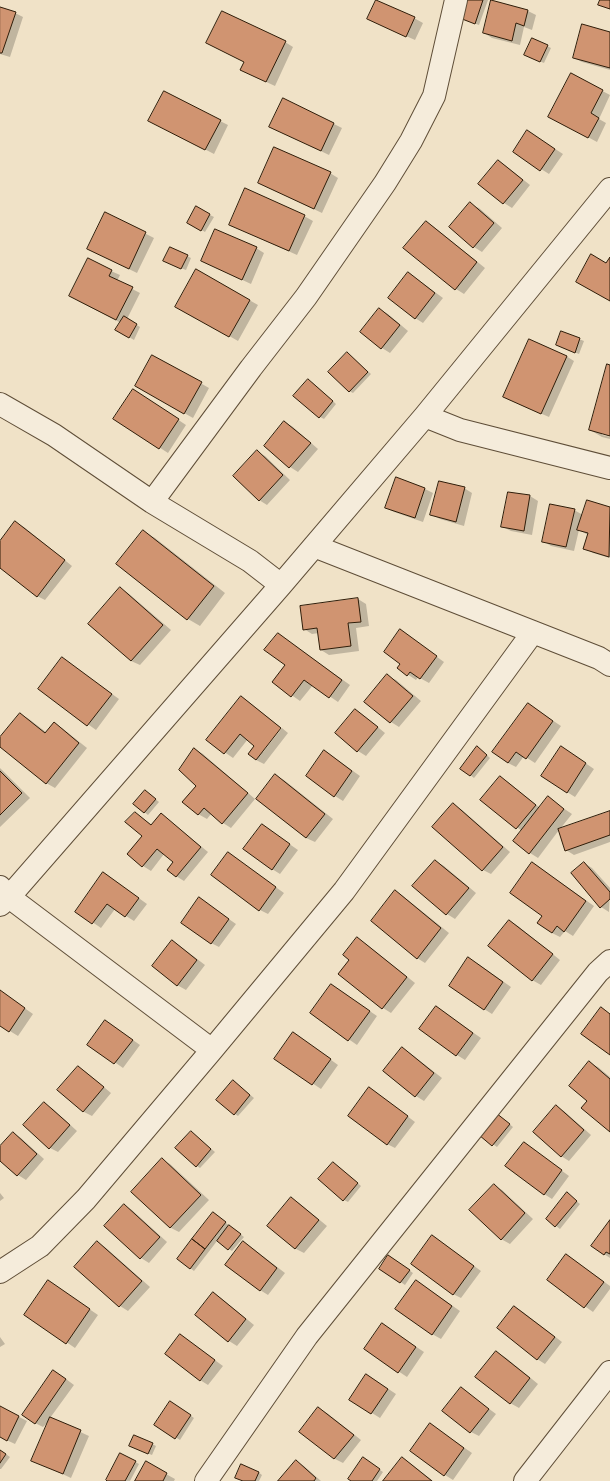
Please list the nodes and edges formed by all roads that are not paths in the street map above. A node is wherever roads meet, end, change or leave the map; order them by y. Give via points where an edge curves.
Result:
1 (456, 0) edge
2 (610, 189) edge
3 (0, 404) edge
4 (425, 416) junction
5 (610, 468) edge
6 (152, 502) junction
7 (314, 546) junction
8 (281, 585) junction
9 (533, 632) junction
10 (610, 665) edge
11 (3, 896) edge
12 (610, 961) edge
13 (212, 1050) junction
14 (0, 1272) edge
15 (610, 1372) edge
16 (206, 1481) edge
17 (524, 1481) edge

1 - 6 street via 434,96 411,141 306,297
2 - 4 street
3 - 6 street via 54,435
4 - 5 street via 460,430
4 - 7 street
6 - 8 street via 250,561
7 - 8 street
7 - 9 street
8 - 11 street
9 - 10 street via 599,658
9 - 13 street via 344,891
11 - 13 street
12 - 16 street via 598,972 307,1336
13 - 14 street via 86,1199 40,1246
15 - 17 street

